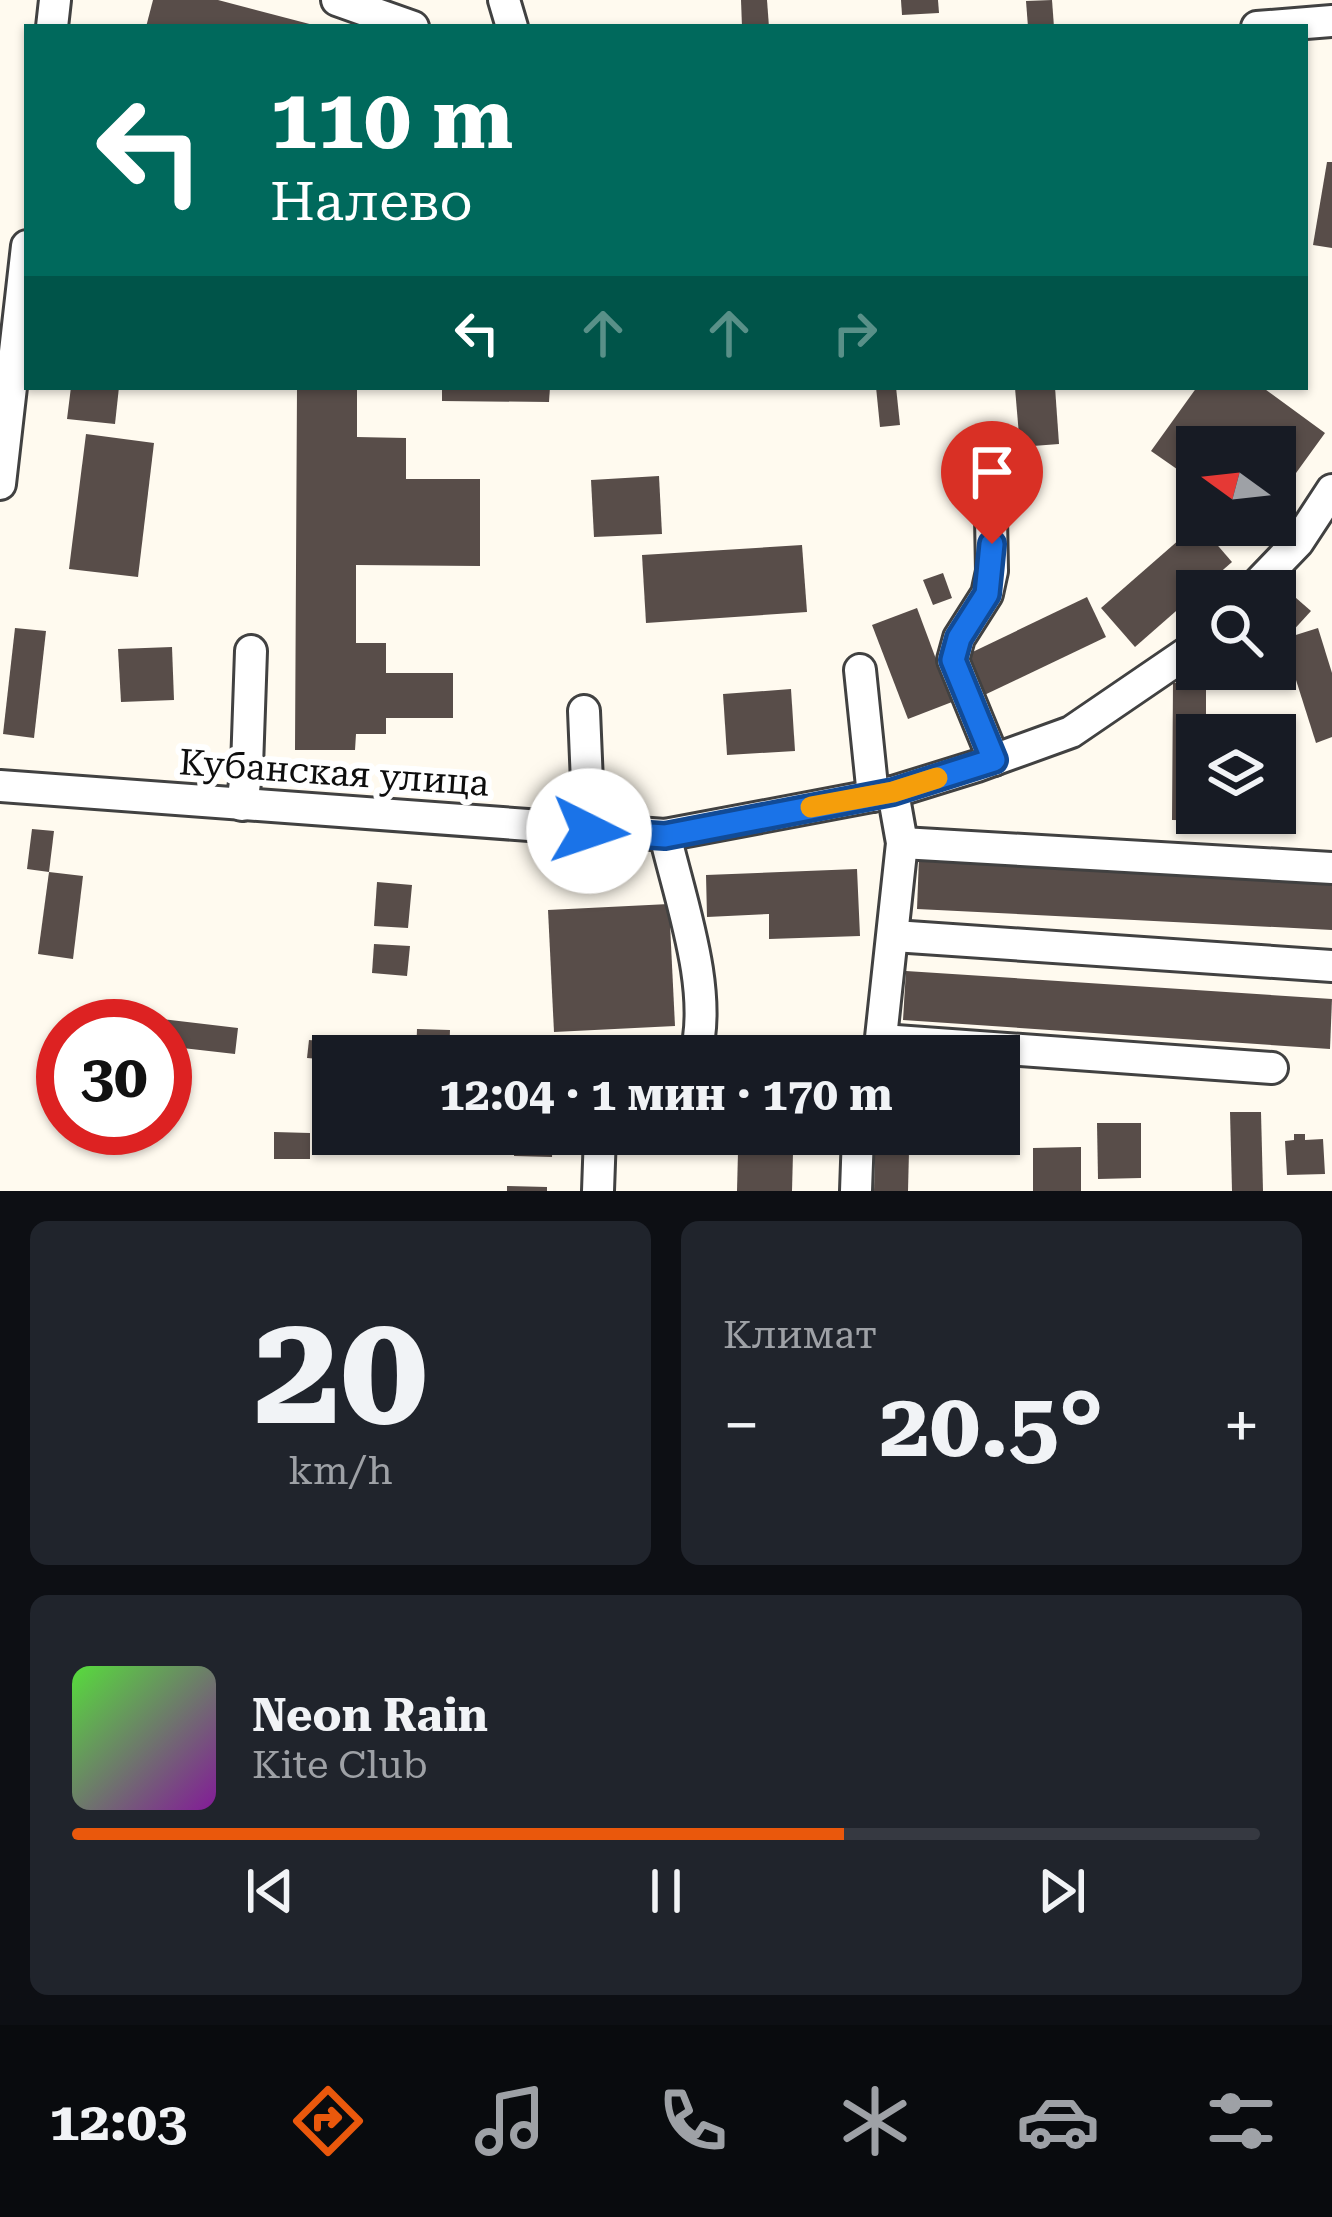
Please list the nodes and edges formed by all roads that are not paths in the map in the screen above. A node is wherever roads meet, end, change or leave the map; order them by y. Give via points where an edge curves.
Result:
1 (345, 1) edge
2 (1332, 21) edge
3 (405, 24) edge
4 (1294, 24) edge
5 (24, 272) edge
6 (0, 484) edge
7 (1332, 490) edge
8 (992, 518) dead end
9 (1271, 570) edge
10 (251, 651) dead end
11 (1176, 660) edge
12 (860, 670) dead end
13 (584, 711) dead end
14 (994, 760) junction
15 (0, 786) edge
16 (883, 794) junction
17 (242, 805) junction
18 (589, 831) junction
19 (665, 836) junction
20 (902, 843) junction
21 (1332, 868) edge
22 (894, 935) junction
23 (1332, 966) edge
24 (702, 1035) edge
25 (882, 1035) edge
26 (1020, 1055) edge
27 (1272, 1068) dead end
28 (599, 1155) edge
29 (857, 1155) edge
30 (598, 1191) edge
31 (856, 1191) edge

1 - 3 street
2 - 4 street
5 - 6 street
7 - 9 street
8 - 14 street via 987,594 953,660
10 - 17 street
11 - 14 street, Кубанская улица via 1071,732
12 - 16 street
13 - 18 street
14 - 16 street, Кубанская улица
15 - 17 street, Кубанская улица
16 - 19 street, Кубанская улица
16 - 20 street
17 - 18 street, Кубанская улица
18 - 19 street, Кубанская улица
19 - 24 street via 697,975
20 - 21 street
20 - 22 street
22 - 23 street
22 - 25 street
26 - 27 street
28 - 30 street
29 - 31 street

